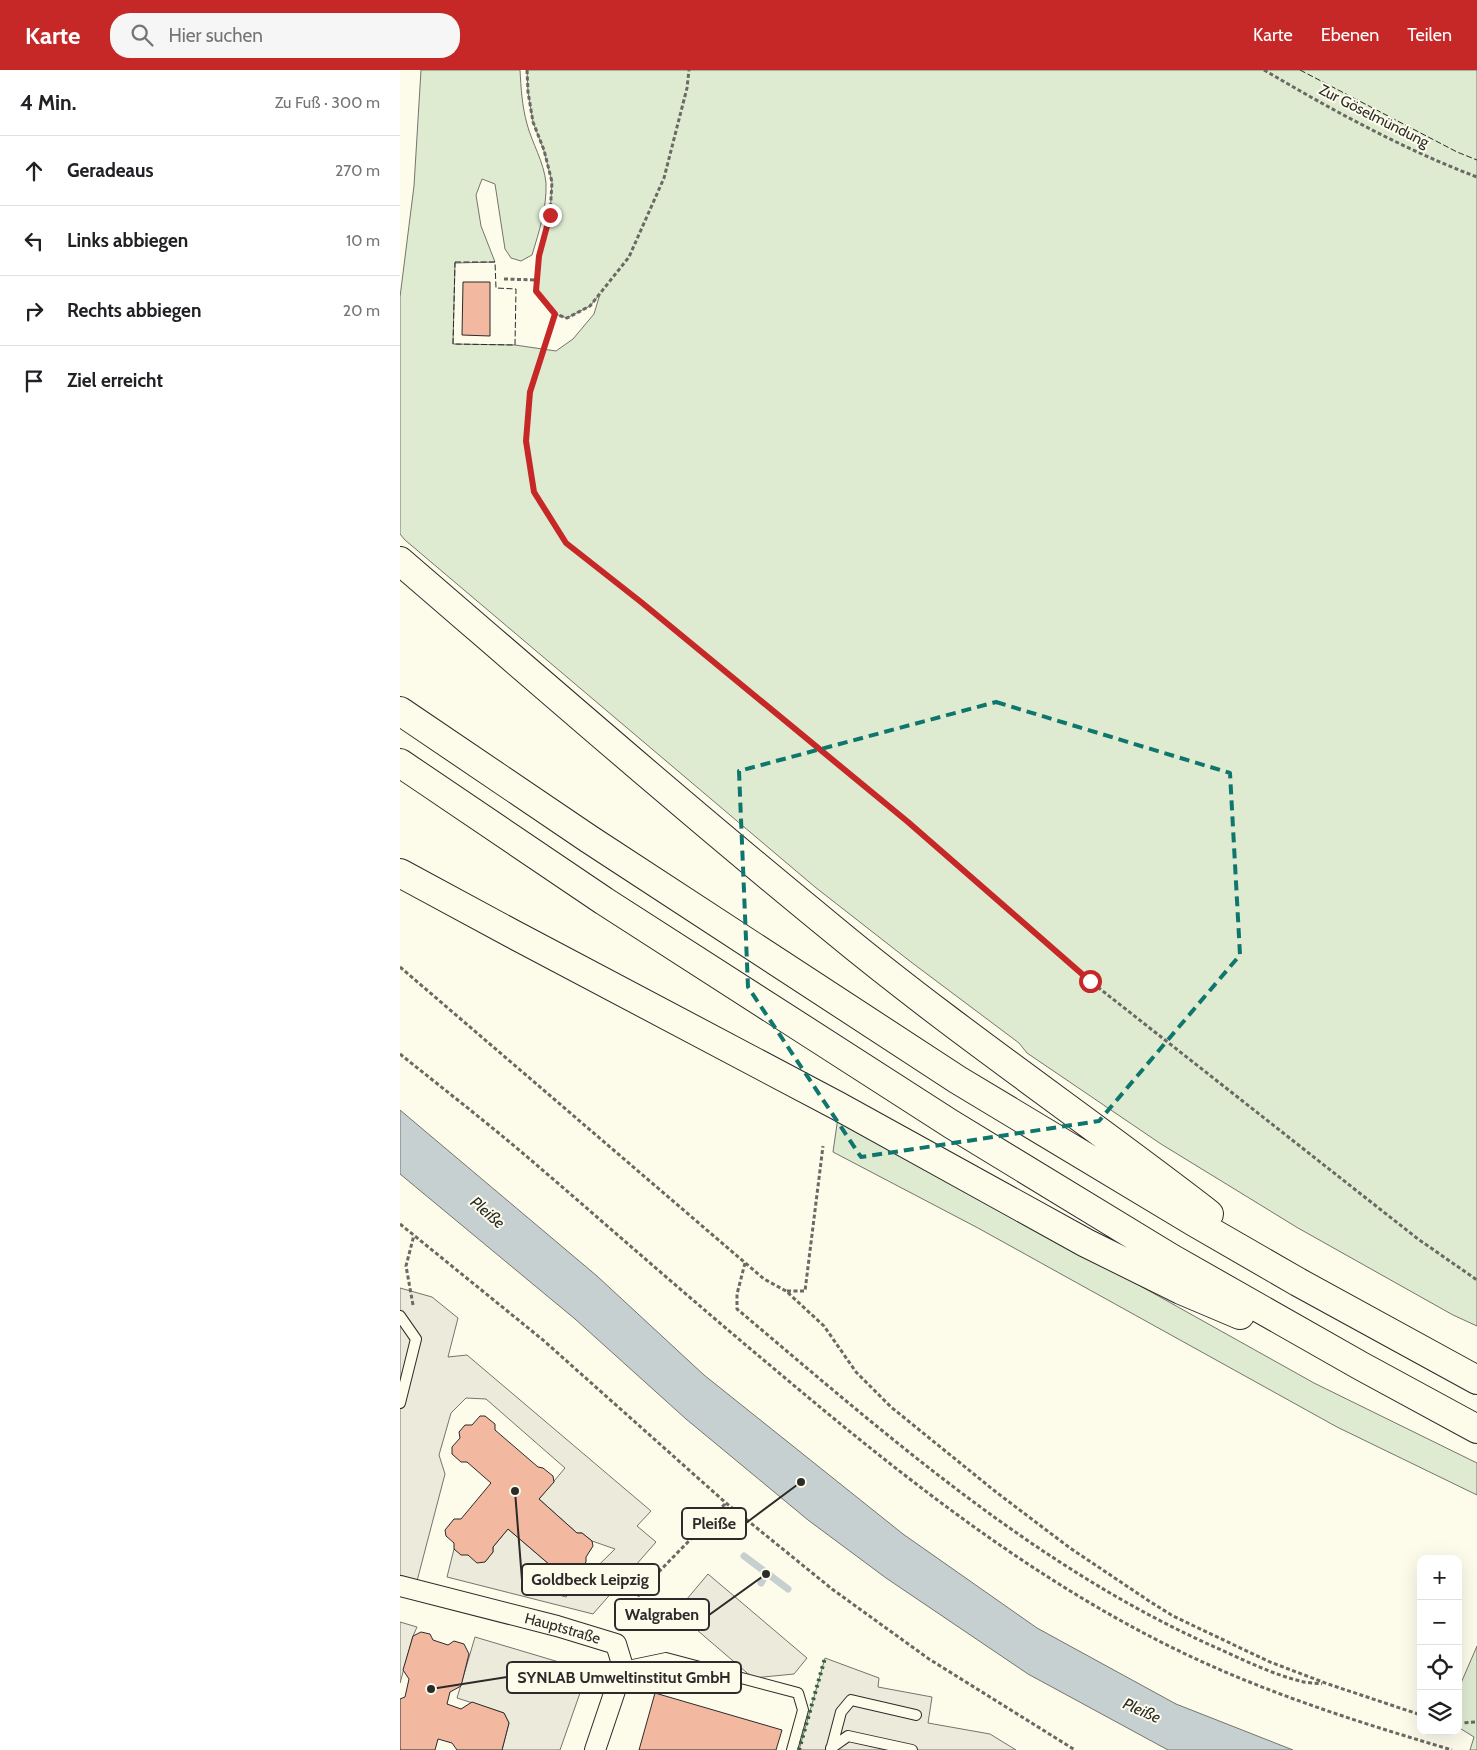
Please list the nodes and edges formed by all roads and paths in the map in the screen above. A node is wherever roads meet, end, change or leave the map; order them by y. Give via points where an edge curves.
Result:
1 (527, 70) edge
2 (689, 70) edge
3 (1264, 70) edge
4 (1477, 177) edge
5 (504, 279) dead end
6 (537, 280) junction
7 (555, 314) junction
8 (400, 561) edge
9 (400, 711) edge
10 (400, 763) edge
11 (400, 873) edge
12 (400, 967) edge
13 (400, 1054) edge
14 (823, 1146) dead end
15 (400, 1224) edge
16 (414, 1235) junction
17 (745, 1263) junction
18 (1477, 1280) edge
19 (1298, 1282) junction
20 (786, 1291) junction
21 (400, 1316) edge
22 (416, 1339) junction
23 (1361, 1366) junction
24 (1477, 1380) edge
25 (400, 1403) edge
26 (1477, 1429) edge
27 (726, 1503) junction
28 (400, 1586) edge
29 (616, 1644) junction
30 (623, 1667) junction
31 (1328, 1684) junction
32 (1417, 1714) edge
33 (916, 1715) dead end
34 (1477, 1722) edge
35 (1462, 1723) edge
36 (831, 1749) edge
37 (595, 1750) edge
38 (792, 1750) edge
39 (912, 1750) edge
40 (1075, 1750) edge
41 (1452, 1750) edge

1 - 6 path via 533,122 552,182 550,215 539,256
2 - 7 path via 664,178 629,257 590,306 567,318
3 - 4 path, Zur Göselmündung via 1374,131
5 - 6 path
6 - 7 path via 536,291
7 - 18 path via 530,392 526,441 534,492 566,543 908,822 1090,981 1418,1239
8 - 19 highway via 835,931 992,1054 1072,1110
9 - 19 highway via 589,839 958,1080
10 - 23 highway via 604,901 943,1119 1170,1258
11 - 23 highway via 838,1106 1086,1243 1181,1290
12 - 17 path
13 - 41 path via 537,1165 847,1430 975,1529 1149,1636 1245,1682 1354,1721
14 - 20 path via 805,1291
15 - 16 path
16 - 22 path via 406,1266
16 - 27 path via 543,1340
17 - 20 path
17 - 31 path via 737,1294 737,1310 861,1414 987,1512 1077,1572 1166,1624 1300,1682
19 - 24 highway
20 - 31 path via 824,1326 856,1372 891,1407 1070,1548 1173,1616 1270,1662
21 - 22 lane
22 - 25 lane
23 - 26 highway
27 - 29 path via 641,1590
27 - 40 path via 832,1589 929,1660
28 - 29 street, Hauptstraße
29 - 30 street, Hauptstraße
30 - 37 street
30 - 38 lane via 666,1658 798,1693 803,1710
31 - 32 path
33 - 36 lane via 851,1700 842,1712
34 - 35 path
36 - 39 lane via 848,1736

